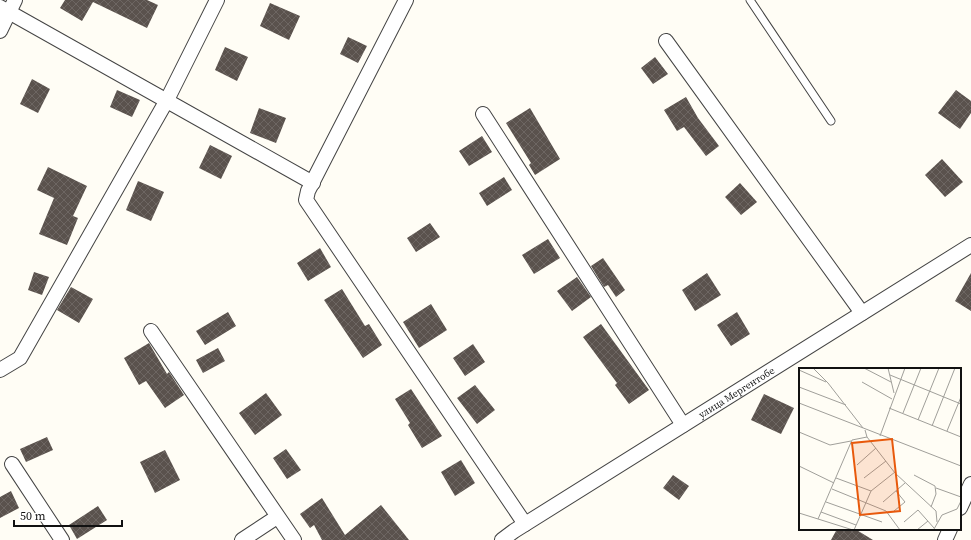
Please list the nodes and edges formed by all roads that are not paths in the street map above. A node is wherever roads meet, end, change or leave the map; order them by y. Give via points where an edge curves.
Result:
1 (217, 0) edge
2 (406, 0) edge
3 (750, 0) edge
4 (8, 7) edge
5 (0, 31) edge
6 (666, 42) dead end
7 (167, 100) junction
8 (483, 114) dead end
9 (831, 121) dead end
10 (313, 183) junction
11 (971, 244) edge
12 (862, 313) junction
13 (151, 331) dead end
14 (0, 370) edge
15 (683, 425) junction
16 (12, 464) dead end
17 (971, 484) edge
18 (961, 506) edge
19 (277, 517) junction
20 (525, 524) junction
21 (950, 530) edge
22 (62, 540) edge
23 (242, 540) edge
24 (294, 540) edge
25 (502, 540) edge
26 (945, 540) edge

1 - 7 street
2 - 10 street
3 - 9 lane
4 - 5 street
4 - 7 street
6 - 12 street
7 - 10 street
7 - 14 street via 20,358
8 - 15 street
10 - 20 street via 306,200
11 - 12 street, улица Мергентобе
12 - 15 street, улица Мергентобе
13 - 19 street
15 - 20 street, улица Мергентобе
16 - 22 street
17 - 18 street
19 - 23 street
19 - 24 street
20 - 25 street, улица Мергентобе
21 - 26 street

